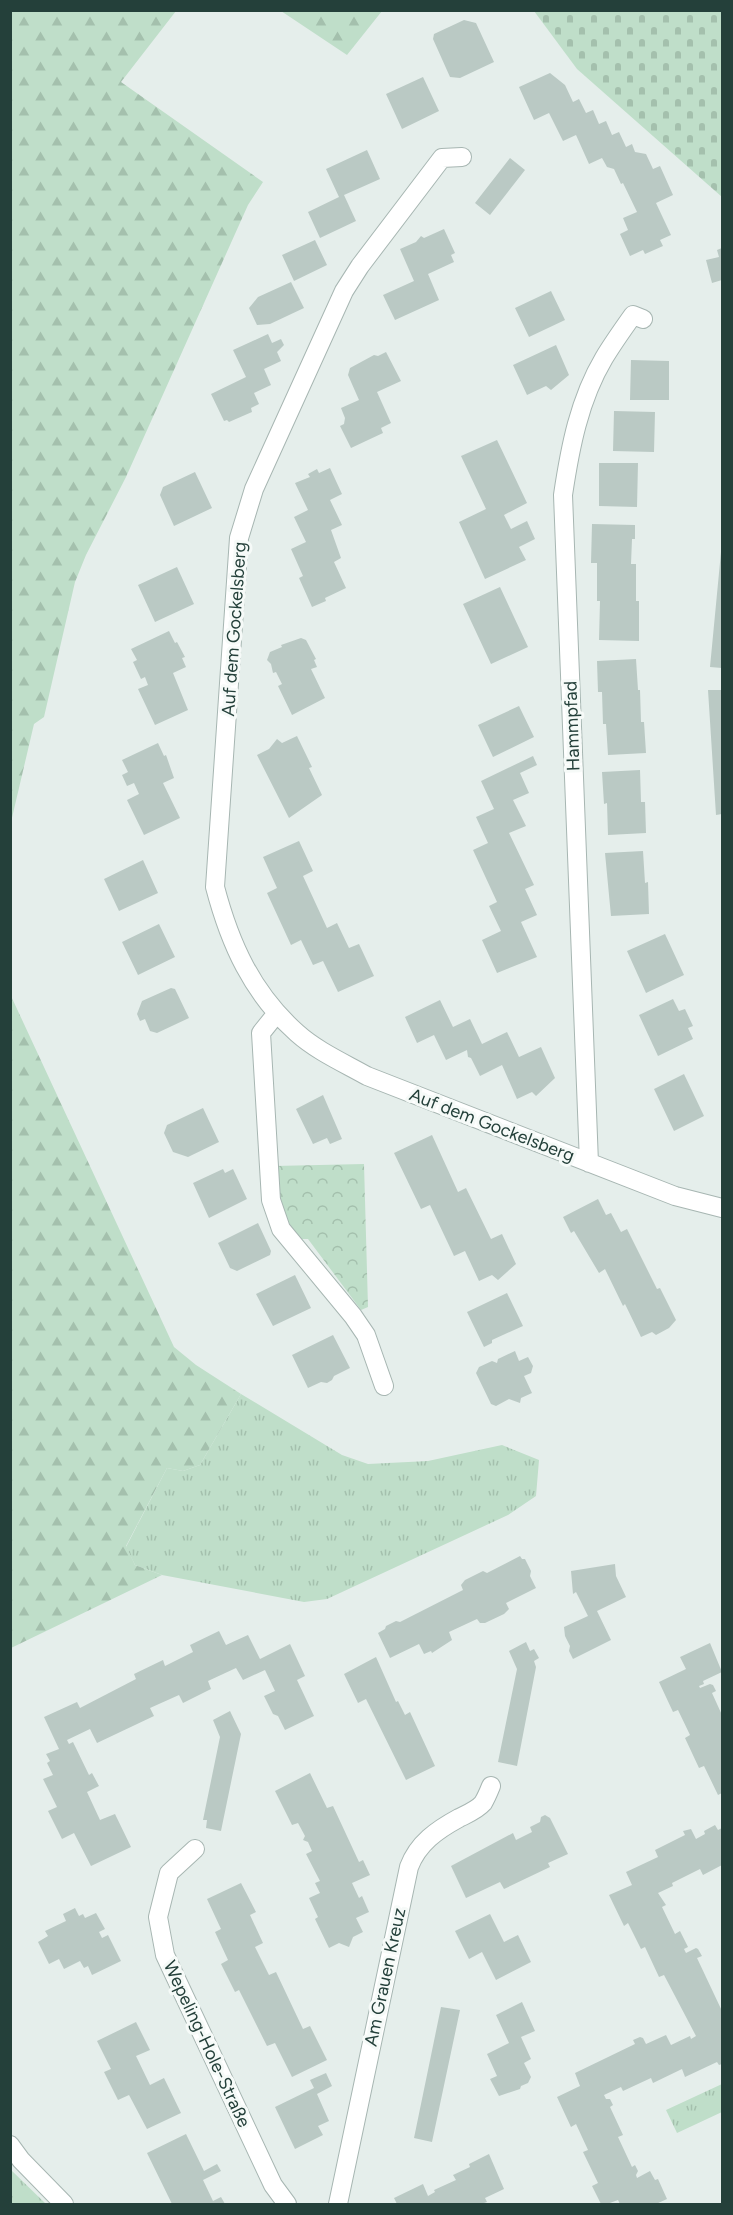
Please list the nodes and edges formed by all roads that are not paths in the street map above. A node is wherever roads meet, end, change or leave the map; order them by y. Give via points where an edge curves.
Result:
1 (462, 157) dead end
2 (643, 320) dead end
3 (277, 1013) junction
4 (589, 1163) junction
5 (723, 1208) edge
6 (384, 1386) dead end
7 (491, 1786) dead end
8 (195, 1849) dead end
9 (10, 2145) edge
10 (64, 2205) edge
11 (287, 2205) edge
12 (338, 2205) edge

1 - 3 street, Auf dem Gockelsberg via 442,158 344,291 254,489 239,538 215,887 226,929 247,973
2 - 4 street, Hammpfad via 633,315 603,359 571,445 563,495
3 - 4 street, Auf dem Gockelsberg via 325,1053 368,1076
3 - 6 street via 261,1034 271,1200 281,1229 366,1335
4 - 5 street, Auf dem Gockelsberg via 675,1196
7 - 12 street, Am Grauen Kreuz via 477,1809 443,1827 421,1844 413,1856
8 - 11 street, Wepeling-Hole-Straße via 169,1873 158,1917 165,1955 273,2185
9 - 10 street

